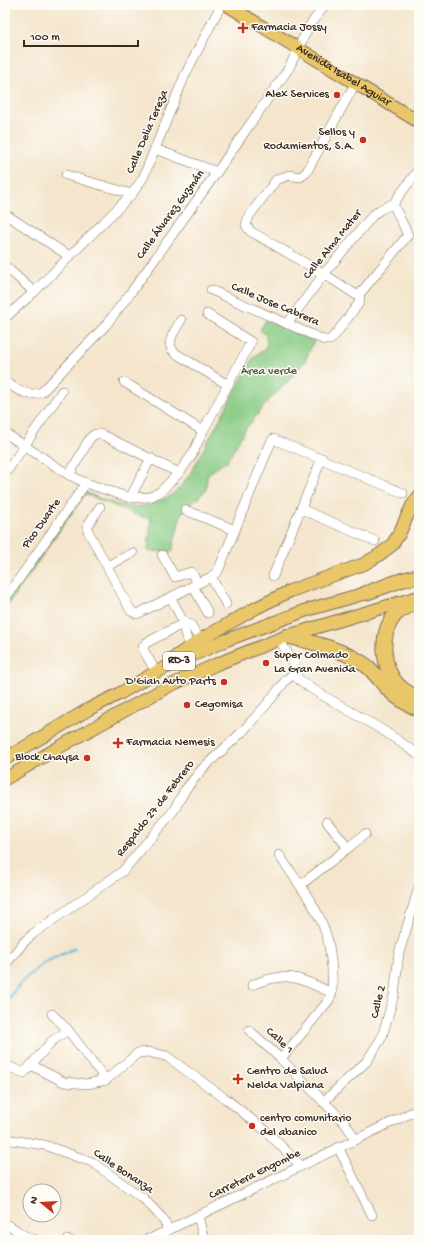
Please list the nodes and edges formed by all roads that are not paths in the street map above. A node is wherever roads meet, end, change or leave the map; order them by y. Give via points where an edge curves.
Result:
1 (221, 5) edge
2 (227, 5) edge
3 (325, 5) edge
4 (298, 48) junction
5 (355, 84) junction
6 (419, 122) edge
7 (155, 149) junction
8 (419, 169) edge
9 (217, 172) junction
10 (66, 175) dead end
11 (132, 194) junction
12 (392, 204) junction
13 (5, 214) edge
14 (69, 256) junction
15 (5, 266) edge
16 (324, 274) junction
17 (211, 290) dead end
18 (34, 292) junction
19 (358, 296) junction
20 (207, 314) dead end
21 (5, 318) edge
22 (181, 320) dead end
23 (287, 324) junction
24 (5, 382) edge
25 (124, 382) dead end
26 (228, 385) junction
27 (62, 391) dead end
28 (203, 431) junction
29 (5, 433) edge
30 (24, 446) junction
31 (151, 458) junction
32 (322, 458) junction
33 (180, 473) junction
34 (5, 474) edge
35 (69, 475) junction
36 (86, 483) junction
37 (402, 493) dead end
38 (419, 496) edge
39 (130, 498) junction
40 (100, 507) dead end
41 (301, 509) junction
42 (185, 510) dead end
43 (235, 530) junction
44 (375, 541) dead end
45 (132, 553) dead end
46 (162, 554) dead end
47 (107, 566) junction
48 (273, 576) dead end
49 (419, 576) edge
50 (211, 577) junction
51 (419, 581) edge
52 (195, 584) junction
53 (366, 593) junction
54 (419, 597) edge
55 (171, 598) junction
56 (5, 599) edge
57 (419, 601) edge
58 (226, 604) dead end
59 (208, 613) dead end
60 (184, 623) junction
61 (283, 637) junction
62 (200, 640) junction
63 (189, 647) junction
64 (156, 672) junction
65 (296, 672) junction
66 (419, 698) edge
67 (419, 709) edge
68 (419, 755) edge
69 (5, 759) edge
70 (5, 779) edge
71 (327, 822) dead end
72 (365, 834) dead end
73 (348, 848) junction
74 (279, 855) dead end
75 (419, 887) edge
76 (302, 890) junction
77 (5, 965) edge
78 (252, 985) dead end
79 (332, 993) junction
80 (52, 1014) dead end
81 (68, 1030) junction
82 (249, 1030) dead end
83 (281, 1059) junction
84 (5, 1065) edge
85 (31, 1065) junction
86 (106, 1080) junction
87 (323, 1102) junction
88 (419, 1109) edge
89 (5, 1139) edge
90 (356, 1140) junction
91 (338, 1147) junction
92 (301, 1166) junction
93 (372, 1215) dead end
94 (198, 1216) junction
95 (5, 1224) edge
96 (169, 1230) junction
97 (36, 1240) edge
98 (144, 1240) edge
99 (204, 1240) edge

1 - 7 street, Calle Delia Tereza via 185,75
2 - 4 main road, Avenida Isabel Aguiar
3 - 4 street, Calle Álvarez Guzmán via 308,28
4 - 5 main road, Avenida Isabel Aguiar
4 - 9 street, Calle Álvarez Guzmán via 288,68
5 - 6 main road, Avenida Isabel Aguiar
5 - 16 street via 306,173 300,177 289,175 276,180 249,216 246,225 250,232
7 - 9 street
7 - 11 street, Calle Delia Tereza via 143,178
8 - 12 street, Calle Alma Mater
9 - 24 street, Calle Álvarez Guzmán via 132,291 48,387 35,395
10 - 11 street
11 - 14 street, Calle Delia Tereza
12 - 16 street, Calle Alma Mater via 373,215
12 - 19 street via 408,235
13 - 14 street
14 - 18 street, Calle Delia Tereza
15 - 18 street
16 - 19 street
16 - 23 street, Calle Alma Mater
17 - 23 street, Calle Jose Cabrera
18 - 21 street, Calle Delia Tereza
19 - 23 street, Calle Jose Cabrera via 359,303 330,340 324,340
20 - 26 street via 252,342
22 - 26 street via 171,337 172,350
25 - 28 street
26 - 28 street
27 - 30 street
28 - 33 street
29 - 30 street
30 - 34 street
30 - 35 street
31 - 33 street
31 - 35 street via 101,434 95,434 90,438
31 - 39 street
32 - 37 street
32 - 41 street
32 - 43 street via 273,439
33 - 39 street via 160,492 150,497
35 - 36 street
36 - 39 street
36 - 56 street, Pico Duarte
38 - 62 main road via 392,545 379,555 364,564 290,591
40 - 47 street via 87,528
41 - 44 street
41 - 48 street
42 - 43 street
43 - 50 street via 218,571
45 - 47 street
46 - 52 street via 173,576 178,577 191,572
47 - 55 street via 134,614
49 - 53 highway
50 - 52 street
50 - 58 street
51 - 53 highway, RD-3
52 - 55 street
52 - 59 street
53 - 64 main road, RD-3 via 307,610 224,641
54 - 61 main road, RD-3
55 - 60 street
57 - 66 highway via 395,615 387,629 384,645 389,672 398,685 410,695
60 - 62 street via 191,625
60 - 63 street
60 - 64 street via 143,646
61 - 65 street
61 - 67 highway via 327,647 354,658 368,667 396,698
61 - 70 main road, RD-3 via 167,687
62 - 63 main road
63 - 64 main road
64 - 69 main road, RD-3
65 - 68 street via 298,678 312,689 384,731
65 - 77 street, Respaldo 27 de Febrero via 286,680 242,732 203,768 185,790 174,810 123,870 34,933
71 - 73 street
72 - 73 street
73 - 76 street via 303,883
74 - 76 street
75 - 87 street, Calle 2 via 399,953 394,995 382,1037 367,1061
76 - 79 street via 327,935
78 - 79 street via 268,978 295,977
79 - 83 street
80 - 81 street
81 - 85 street via 52,1041
81 - 86 street
82 - 83 street, Calle 1
83 - 87 street, Calle 1
84 - 85 street via 24,1073
85 - 86 street via 64,1082 87,1084
86 - 92 street via 138,1053 148,1052 166,1056 266,1131
87 - 90 street, Calle 1 via 345,1123
88 - 90 street, Carretera Engombe
89 - 96 street, Calle Bonanza via 44,1145 92,1162 144,1199 162,1218
90 - 91 street, Carretera Engombe
91 - 92 street, Carretera Engombe
91 - 93 street
92 - 94 street, Carretera Engombe
94 - 96 street, Carretera Engombe
94 - 99 street
95 - 97 street via 12,1226 22,1236
96 - 98 street, Carretera Engombe

